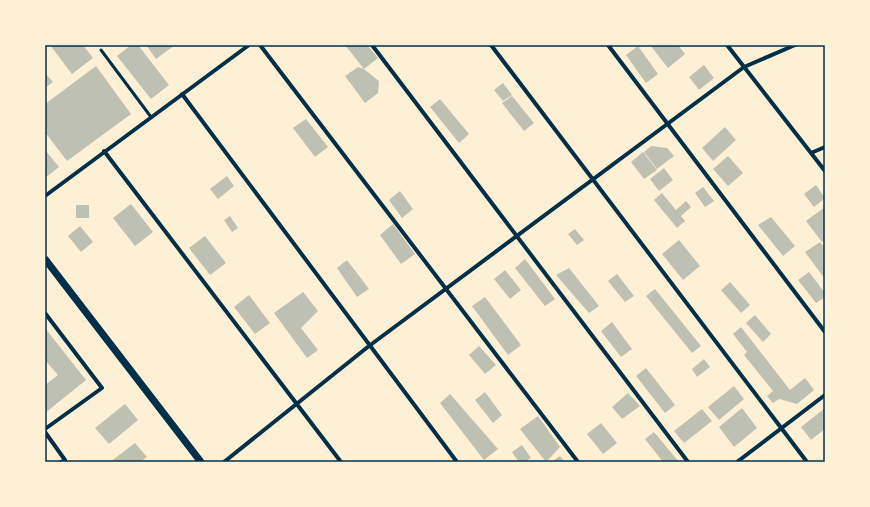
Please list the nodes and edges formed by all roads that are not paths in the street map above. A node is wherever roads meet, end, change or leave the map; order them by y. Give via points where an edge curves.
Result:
1 (249, 45) edge
2 (260, 45) edge
3 (372, 45) edge
4 (491, 45) edge
5 (608, 45) edge
6 (727, 45) edge
7 (795, 45) edge
8 (101, 50) dead end
9 (744, 67) junction
10 (182, 94) junction
11 (151, 117) junction
12 (667, 123) junction
13 (825, 147) edge
14 (104, 151) junction
15 (812, 153) junction
16 (825, 171) edge
17 (592, 180) junction
18 (45, 196) edge
19 (517, 236) junction
20 (45, 259) edge
21 (447, 289) junction
22 (45, 313) edge
23 (825, 332) edge
24 (369, 346) junction
25 (825, 395) edge
26 (296, 404) junction
27 (780, 428) junction
28 (45, 431) edge
29 (64, 461) edge
30 (201, 462) edge
31 (224, 462) edge
32 (341, 462) edge
33 (457, 462) edge
34 (578, 462) edge
35 (688, 462) edge
36 (737, 462) edge
37 (807, 462) edge

1 - 10 street
2 - 21 street
3 - 19 street
4 - 17 street
5 - 12 street
6 - 9 street
7 - 9 street
8 - 11 lane
9 - 12 street
9 - 15 street
10 - 11 street
10 - 24 street
11 - 14 street
12 - 17 street
12 - 23 street
13 - 15 street
14 - 18 street
14 - 26 street
15 - 16 street
17 - 19 street
17 - 27 street
19 - 21 street
19 - 35 street
20 - 30 street
21 - 24 street
21 - 34 street
22 - 28 street via 102,388
24 - 26 street
24 - 33 street
25 - 27 street
26 - 31 street
26 - 32 street
27 - 36 street
27 - 37 street
28 - 29 street

